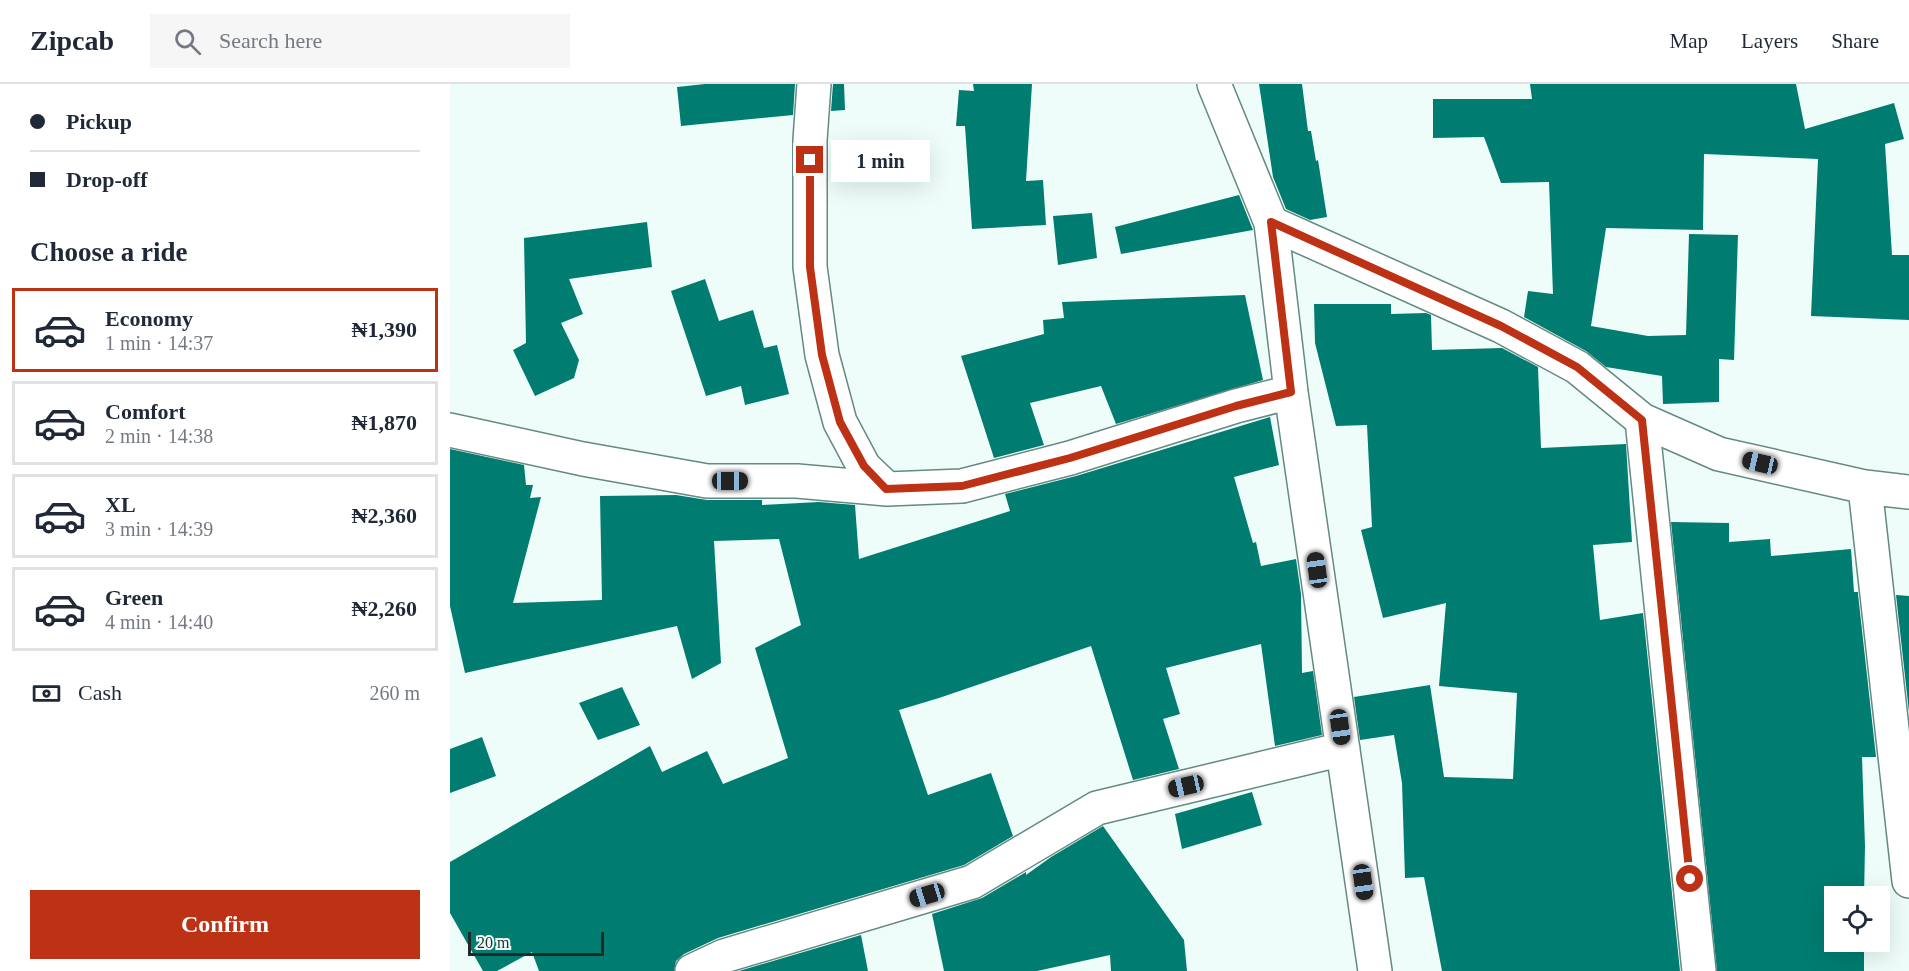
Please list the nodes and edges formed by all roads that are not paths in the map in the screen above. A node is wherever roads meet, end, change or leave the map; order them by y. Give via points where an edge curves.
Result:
1 (814, 84) edge
2 (1214, 84) edge
3 (1271, 222) junction
4 (1291, 392) junction
5 (1642, 420) junction
6 (450, 430) edge
7 (1865, 487) junction
8 (886, 489) junction
9 (1909, 492) edge
10 (1343, 749) junction
11 (1909, 881) edge
12 (692, 971) edge
13 (1376, 971) edge
14 (1699, 971) edge

1 - 8 street via 810,267 822,355 840,422 864,466
2 - 3 street
3 - 4 street
3 - 5 street via 1501,326 1577,367
4 - 8 street via 962,486
4 - 10 street
5 - 7 street via 1719,454
5 - 14 street
6 - 8 street via 707,481 797,481
7 - 9 street
7 - 11 street
10 - 12 street via 1097,808 972,882 724,956
10 - 13 street

